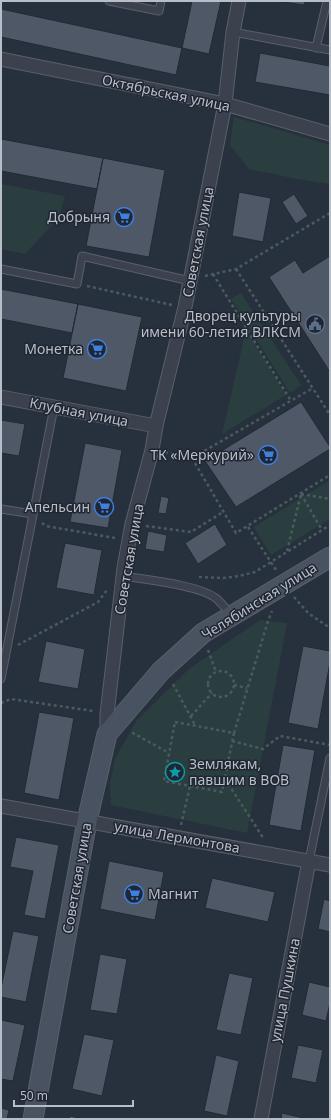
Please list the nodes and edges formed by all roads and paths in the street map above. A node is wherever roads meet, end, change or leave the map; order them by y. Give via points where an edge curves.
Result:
1 (109, 1) edge
2 (161, 1) edge
3 (239, 1) edge
4 (327, 1) edge
5 (233, 32) junction
6 (316, 48) junction
7 (330, 50) edge
8 (1, 59) edge
9 (225, 104) junction
10 (330, 134) edge
11 (330, 213) edge
12 (1, 269) edge
13 (236, 269) junction
14 (213, 274) junction
15 (190, 281) junction
16 (77, 284) junction
17 (185, 307) junction
18 (313, 388) junction
19 (1, 397) edge
20 (291, 401) junction
21 (54, 407) junction
22 (330, 415) edge
23 (156, 426) junction
24 (152, 450) junction
25 (192, 458) junction
26 (330, 475) edge
27 (301, 494) junction
28 (330, 499) edge
29 (1, 509) edge
30 (224, 512) junction
31 (33, 514) junction
32 (132, 524) junction
33 (330, 525) edge
34 (248, 526) junction
35 (322, 530) junction
36 (129, 540) junction
37 (287, 552) junction
38 (330, 557) edge
39 (271, 562) junction
40 (124, 572) junction
41 (192, 576) dead end
42 (232, 615) junction
43 (268, 621) dead end
44 (6, 652) junction
45 (209, 655) dead end
46 (216, 672) junction
47 (1, 679) edge
48 (234, 685) junction
49 (174, 686) dead end
50 (247, 688) junction
51 (212, 693) junction
52 (1, 703) edge
53 (107, 714) junction
54 (191, 716) junction
55 (196, 726) junction
56 (234, 733) junction
57 (107, 734) junction
58 (232, 741) junction
59 (330, 745) edge
60 (169, 753) junction
61 (330, 758) edge
62 (225, 779) junction
63 (190, 786) junction
64 (1, 806) edge
65 (182, 820) dead end
66 (87, 821) junction
67 (265, 842) dead end
68 (309, 861) junction
69 (330, 865) edge
70 (33, 1119) edge
71 (260, 1119) edge

1 - 2 lane via 159,11
3 - 5 street, Советская улица
4 - 6 lane
5 - 6 lane
5 - 9 street, Советская улица
6 - 7 lane
8 - 9 street, Октябрьская улица
9 - 10 street, Октябрьская улица
9 - 15 street, Советская улица
11 - 13 path
12 - 16 lane
13 - 14 path
13 - 18 path
14 - 15 path
14 - 20 path
15 - 16 lane via 82,256
15 - 17 street, Советская улица
16 - 17 path
17 - 23 street, Советская улица
18 - 20 path
18 - 22 path
19 - 21 street, Клубная улица
20 - 25 path
21 - 23 street, Клубная улица
21 - 31 lane
23 - 24 street, Советская улица
24 - 25 path
24 - 32 street, Советская улица
25 - 30 path
26 - 27 path
27 - 28 path
27 - 34 path
27 - 35 path
27 - 37 path
29 - 31 lane
30 - 32 path via 191,532
30 - 34 path via 236,533
31 - 36 path via 46,526
31 - 44 lane
32 - 36 street, Советская улица
33 - 35 path
34 - 39 path
35 - 37 path
36 - 40 street, Советская улица
37 - 39 path
38 - 42 street, Челябинская улица
39 - 41 path via 255,572 239,576
40 - 42 lane via 208,593
40 - 44 path via 98,602
40 - 53 street, Советская улица
42 - 57 street, Челябинская улица via 203,633 161,671
43 - 50 path
44 - 47 lane
45 - 46 path
46 - 48 path via 228,674
46 - 51 path via 208,682
48 - 50 path
48 - 51 path via 223,697
49 - 54 path
50 - 56 path
51 - 54 path
52 - 53 path via 11,699
53 - 57 street, Советская улица
54 - 55 path
55 - 56 path
55 - 60 path via 175,722
56 - 58 path
57 - 60 path via 133,733
57 - 66 street, Советская улица
58 - 59 path via 263,749 280,736
58 - 62 path
60 - 63 path via 164,781
61 - 68 lane
62 - 63 path via 222,792
62 - 67 path
63 - 65 path
64 - 66 street, улица Лермонтова
66 - 68 street, улица Лермонтова
66 - 70 street, Советская улица
68 - 69 street, улица Лермонтова
68 - 71 street, улица Пушкина

